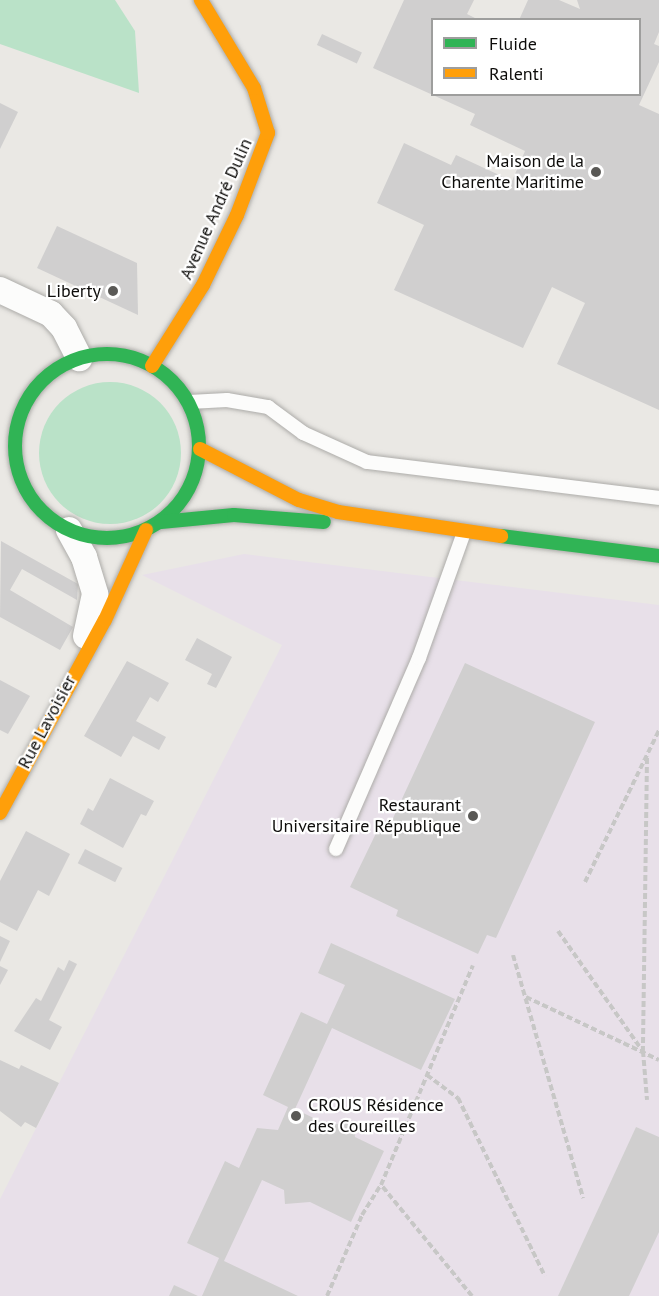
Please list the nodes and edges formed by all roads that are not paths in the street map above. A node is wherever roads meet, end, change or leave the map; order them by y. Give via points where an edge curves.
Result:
1 (201, 0) edge
2 (0, 290) edge
3 (78, 358) junction
4 (152, 366) junction
5 (189, 402) junction
6 (15, 442) junction
7 (0, 448) edge
8 (200, 449) junction
9 (14, 495) dead end
10 (31, 498) junction
11 (659, 498) edge
12 (161, 522) junction
13 (69, 530) junction
14 (146, 530) junction
15 (458, 531) junction
16 (659, 556) edge
17 (78, 664) junction
18 (3, 798) edge
19 (336, 849) dead end

1 - 4 main road, Avenue André Dulin via 254,88 268,133 237,215 203,285
2 - 3 street via 51,314 64,328
3 - 4 main road via 117,354
3 - 6 main road via 54,371 34,390 21,415
4 - 5 main road via 167,375
5 - 8 main road
5 - 11 lane via 227,400 268,407 303,433 367,462
6 - 7 main road
6 - 10 main road via 19,471
8 - 12 main road via 193,482 174,511
8 - 15 main road via 299,500 338,512
9 - 10 main road
10 - 13 main road
12 - 14 main road
12 - 15 main road via 281,516 350,526
13 - 14 main road via 115,538
13 - 17 street, Rue Lavoisier via 84,556 95,594
14 - 17 main road, Rue Lavoisier via 105,620
15 - 16 main road
15 - 19 lane via 419,658
17 - 18 main road, Rue Lavoisier

